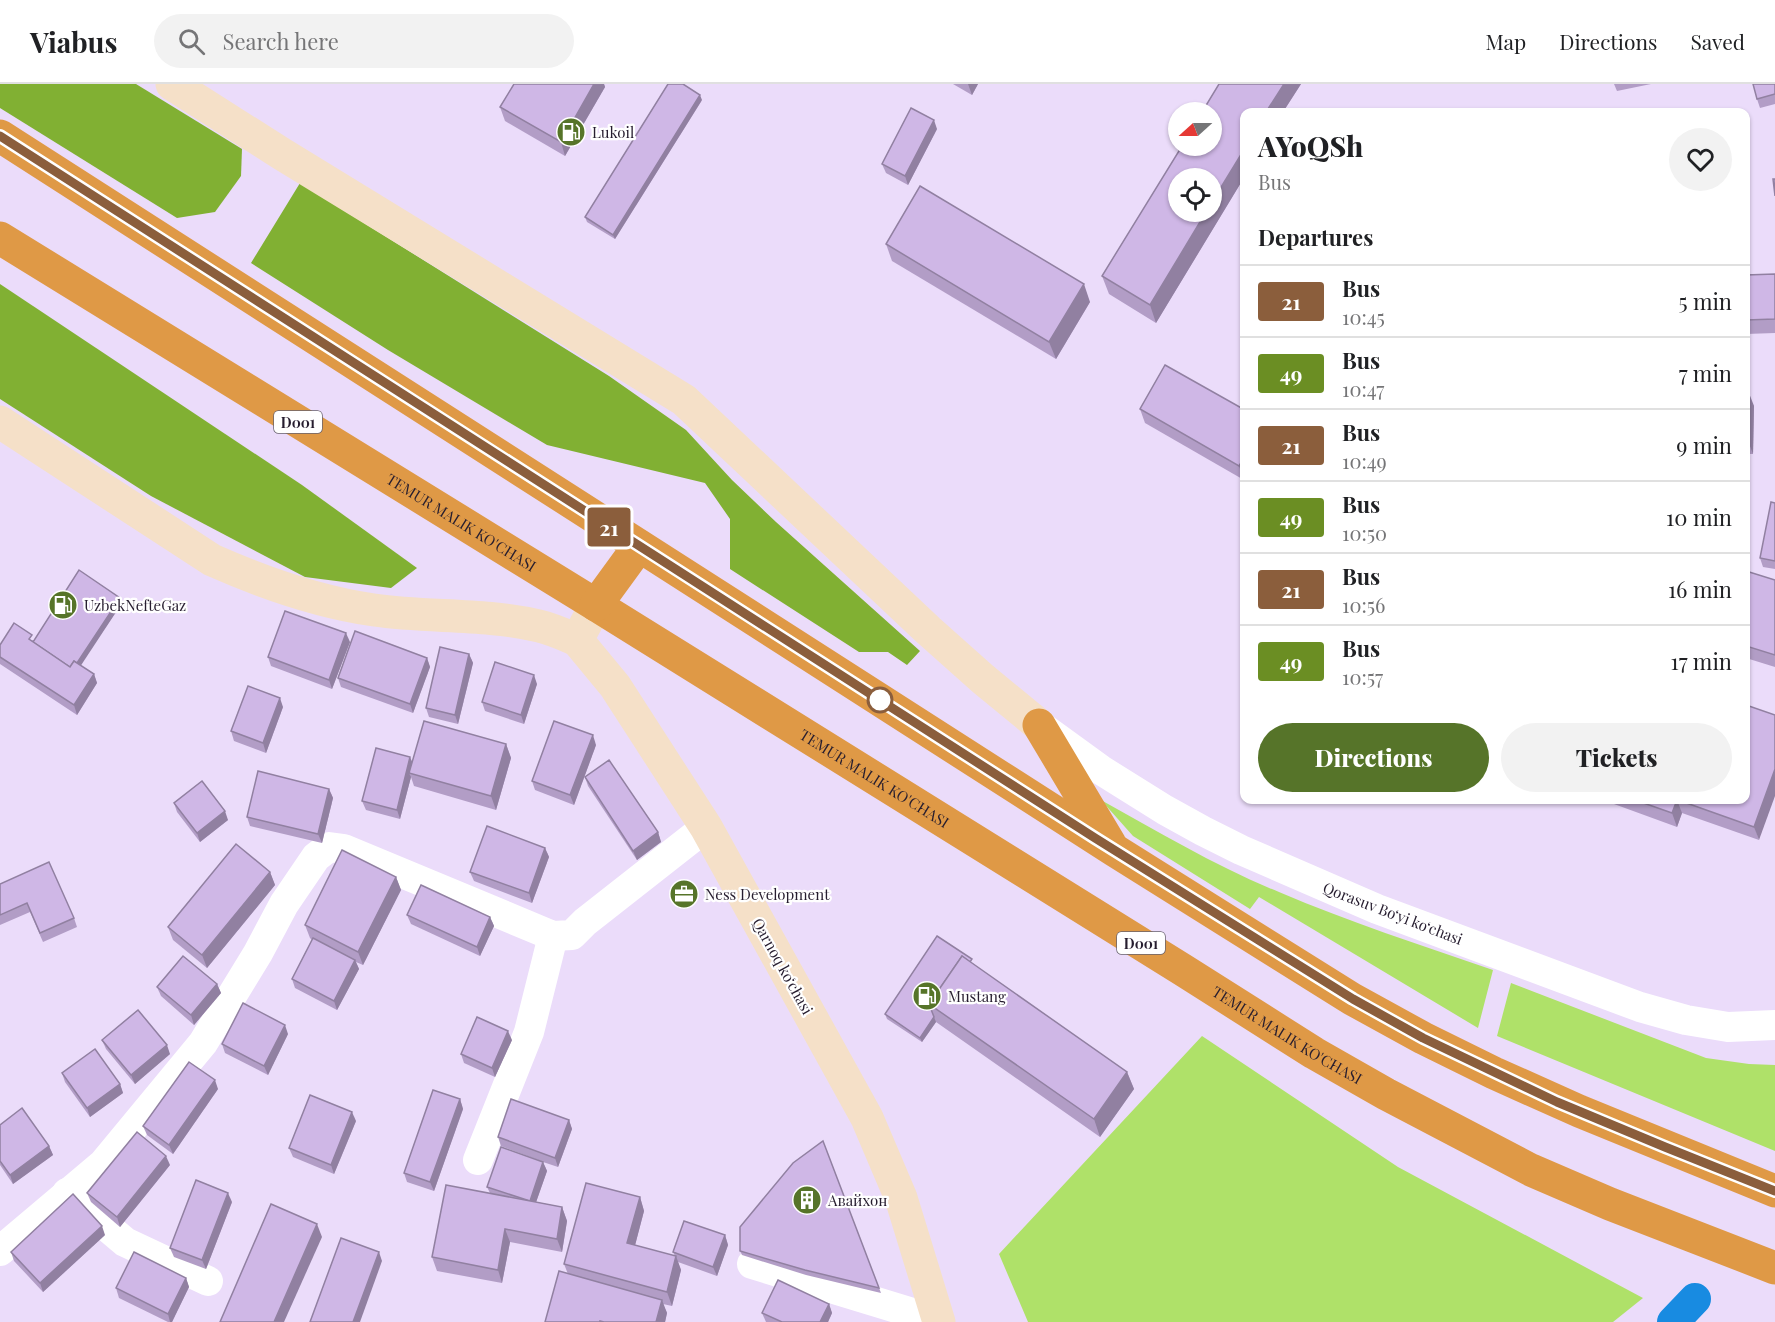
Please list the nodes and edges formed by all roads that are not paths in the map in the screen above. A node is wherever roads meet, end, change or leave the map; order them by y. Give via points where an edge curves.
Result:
1 (172, 84) edge
2 (0, 136) edge
3 (0, 238) edge
4 (0, 422) edge
5 (639, 546) junction
6 (596, 605) junction
7 (577, 640) junction
8 (1039, 725) junction
9 (706, 827) junction
10 (1114, 850) junction
11 (553, 936) junction
12 (1775, 1025) edge
13 (478, 1160) dead end
14 (1765, 1188) edge
15 (67, 1193) junction
16 (0, 1251) edge
17 (752, 1264) edge
18 (1771, 1266) edge
19 (208, 1281) dead end
20 (939, 1321) edge

1 - 8 street via 684,400 928,630
2 - 5 highway
3 - 6 highway, TEMUR MALIK KO'CHASI / D001
4 - 7 street via 212,560 242,573 345,605 484,617 540,626
5 - 6 highway
5 - 10 highway
6 - 7 street
6 - 18 highway, TEMUR MALIK KO'CHASI / D001 via 1365,1082 1532,1170
7 - 9 street, Qarnoq koʻchasi via 615,686
8 - 10 highway
8 - 12 street, Qorasuv Bo‘yi koʻchasi via 1101,770 1193,826 1377,909 1640,1007 1728,1027
9 - 11 street via 572,935
9 - 20 street, Qarnoq koʻchasi via 867,1119 901,1198
10 - 14 highway via 1353,999 1423,1038 1579,1112
11 - 13 street via 529,1032
11 - 15 street via 344,849 329,847 316,857 284,904 203,1043 103,1164
15 - 16 street
15 - 19 street via 125,1242
17 - 20 street

